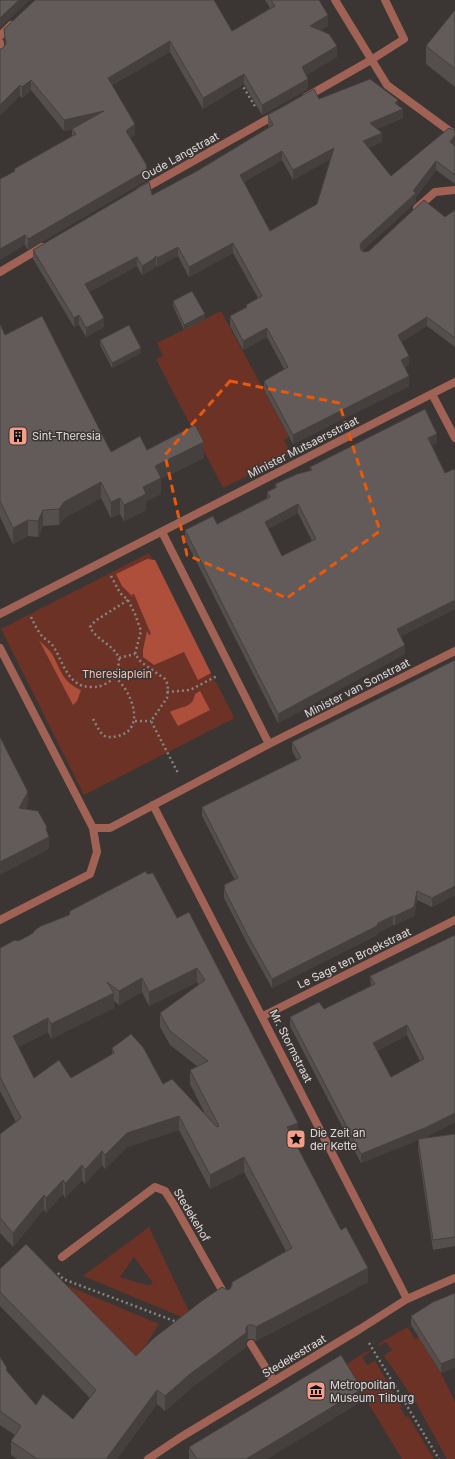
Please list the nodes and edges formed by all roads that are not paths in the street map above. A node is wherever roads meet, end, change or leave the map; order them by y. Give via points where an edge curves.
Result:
1 (336, 0) edge
2 (384, 0) edge
3 (16, 20) edge
4 (0, 36) edge
5 (0, 43) edge
6 (0, 55) edge
7 (371, 60) junction
8 (297, 102) edge
9 (284, 110) edge
10 (455, 135) edge
11 (455, 190) edge
12 (134, 194) edge
13 (412, 213) edge
14 (47, 245) edge
15 (0, 272) edge
16 (455, 382) edge
17 (432, 394) junction
18 (455, 438) edge
19 (162, 532) junction
20 (0, 614) edge
21 (0, 648) edge
22 (455, 651) edge
23 (269, 744) junction
24 (154, 804) junction
25 (92, 828) junction
26 (0, 920) edge
27 (455, 920) edge
28 (263, 1016) junction
29 (62, 1257) road end
30 (455, 1278) edge
31 (226, 1299) edge
32 (407, 1299) junction
33 (251, 1344) dead end
34 (274, 1381) junction
35 (148, 1459) edge

1 - 7 street
2 - 7 street via 404,39
3 - 4 street
5 - 6 street
7 - 8 street
7 - 10 street via 387,85
9 - 12 street, Oude Langstraat
11 - 13 street via 435,192
14 - 15 street
16 - 17 street, Minister Mutsaersstraat
17 - 18 street
17 - 19 street, Minister Mutsaersstraat
19 - 20 street
19 - 23 street
21 - 25 street
22 - 23 street, Minister van Sonstraat
23 - 24 street
24 - 25 street via 110,828
24 - 28 street, Mr. Stormstraat
25 - 26 street via 97,852 90,874
27 - 28 street, Le Sage ten Broekstraat
28 - 32 street, Mr. Stormstraat
29 - 31 street, Stedekehof via 155,1187 164,1191 174,1204
30 - 32 street, Stedekestraat
32 - 34 street, Stedekestraat
33 - 34 street
34 - 35 street, Stedekestraat

